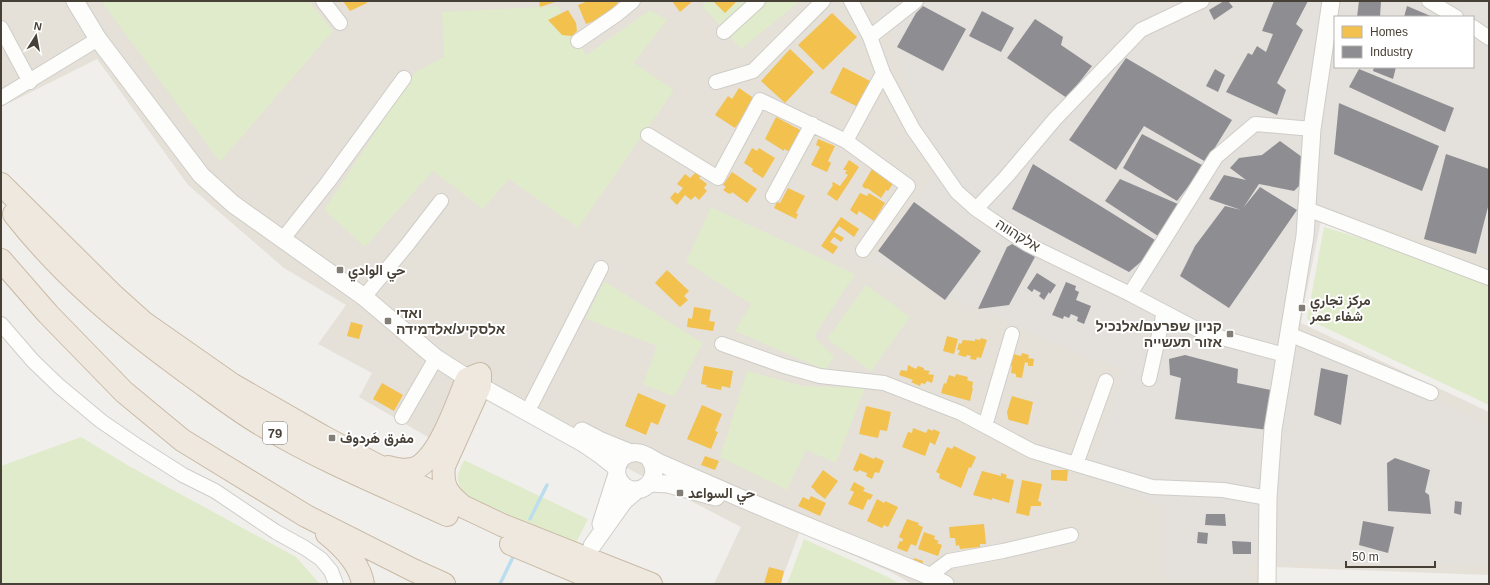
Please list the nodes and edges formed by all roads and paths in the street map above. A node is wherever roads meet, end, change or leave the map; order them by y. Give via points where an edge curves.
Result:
1 (75, 1) edge
2 (323, 1) edge
3 (633, 1) edge
4 (758, 1) edge
5 (823, 1) edge
6 (851, 1) edge
7 (916, 1) edge
8 (1202, 1) edge
9 (1331, 1) edge
10 (1429, 1) edge
11 (1454, 16) edge
12 (340, 23) dead end
13 (1, 28) edge
14 (1474, 28) edge
15 (724, 32) dead end
16 (870, 37) junction
17 (1489, 38) edge
18 (98, 39) junction
19 (578, 41) dead end
20 (883, 73) junction
21 (404, 78) dead end
22 (30, 82) junction
23 (716, 82) dead end
24 (1, 98) edge
25 (812, 124) junction
26 (1312, 129) junction
27 (648, 135) dead end
28 (846, 141) junction
29 (1, 184) edge
30 (773, 196) dead end
31 (1, 198) edge
32 (441, 201) dead end
33 (976, 209) junction
34 (1307, 209) junction
35 (282, 240) junction
36 (863, 250) dead end
37 (1, 260) edge
38 (601, 268) dead end
39 (1489, 278) edge
40 (1130, 294) junction
41 (364, 298) junction
42 (1164, 312) junction
43 (1, 324) edge
44 (402, 330) junction
45 (1012, 334) dead end
46 (1288, 334) junction
47 (722, 344) dead end
48 (1285, 355) junction
49 (436, 358) junction
50 (1149, 379) dead end
51 (476, 380) junction
52 (1106, 381) dead end
53 (1431, 394) dead end
54 (532, 403) junction
55 (402, 417) dead end
56 (985, 426) junction
57 (631, 453) junction
58 (649, 458) junction
59 (370, 462) junction
60 (1076, 464) junction
61 (617, 471) junction
62 (644, 486) junction
63 (1268, 498) junction
64 (460, 505) junction
65 (764, 508) junction
66 (306, 516) junction
67 (1071, 535) dead end
68 (929, 576) junction
69 (336, 584) edge
70 (363, 584) edge
71 (400, 584) edge
72 (444, 584) edge
73 (606, 584) edge
74 (651, 584) edge
75 (945, 584) edge
76 (1267, 584) edge

1 - 18 street
2 - 12 street
3 - 19 street
4 - 15 street
5 - 23 street via 753,71
6 - 16 street, אלקהווה
7 - 16 street
8 - 33 street via 1141,30 1055,119
9 - 26 street
10 - 11 street
13 - 22 street
14 - 17 street
16 - 20 street, אלקהווה
18 - 22 street
18 - 35 street via 201,175 233,204
20 - 28 street
20 - 33 street, אלקהווה via 913,129 957,192
21 - 35 street
22 - 24 street
25 - 27 street via 760,100 718,178
25 - 28 street
25 - 30 street
26 - 34 street
26 - 40 street via 1255,124 1216,157
28 - 36 street via 908,186
29 - 59 highway via 143,322 233,385
31 - 73 highway, 79 via 59,267 102,308 147,344 266,428 310,452 492,536
32 - 41 street
33 - 40 street, אלקהווה via 1028,244
34 - 39 street
34 - 46 street via 1305,236
35 - 41 street
37 - 66 highway via 48,314 124,392 182,440
38 - 54 street
40 - 42 street, אלקהווה
41 - 44 street
42 - 48 street, אלקהווה via 1204,334
42 - 50 street
43 - 69 street via 59,386 101,420 151,455 215,491 305,548 331,571
44 - 49 street
44 - 51 street
45 - 56 street
46 - 48 street
46 - 53 street
47 - 56 street via 820,376 884,383 961,413
48 - 63 street via 1273,429
49 - 51 street
49 - 55 street
51 - 54 street
51 - 59 highway via 436,448 418,467 395,469
51 - 61 street via 583,443 602,456
51 - 64 highway via 442,477 444,486
52 - 60 street
54 - 57 street via 599,440
56 - 60 street via 1032,451
57 - 58 street via 638,452
57 - 61 street via 622,458
58 - 62 street via 654,473
58 - 65 street
59 - 64 highway
60 - 63 street via 1152,487 1223,490
61 - 62 street via 622,484 632,490
61 - 62 street via 594,543 624,501
62 - 65 street via 668,484
63 - 76 street
64 - 74 highway via 502,525
65 - 68 street
66 - 70 highway via 346,552
66 - 72 highway
67 - 68 street via 949,561
68 - 75 street
71 - 72 highway via 411,581

